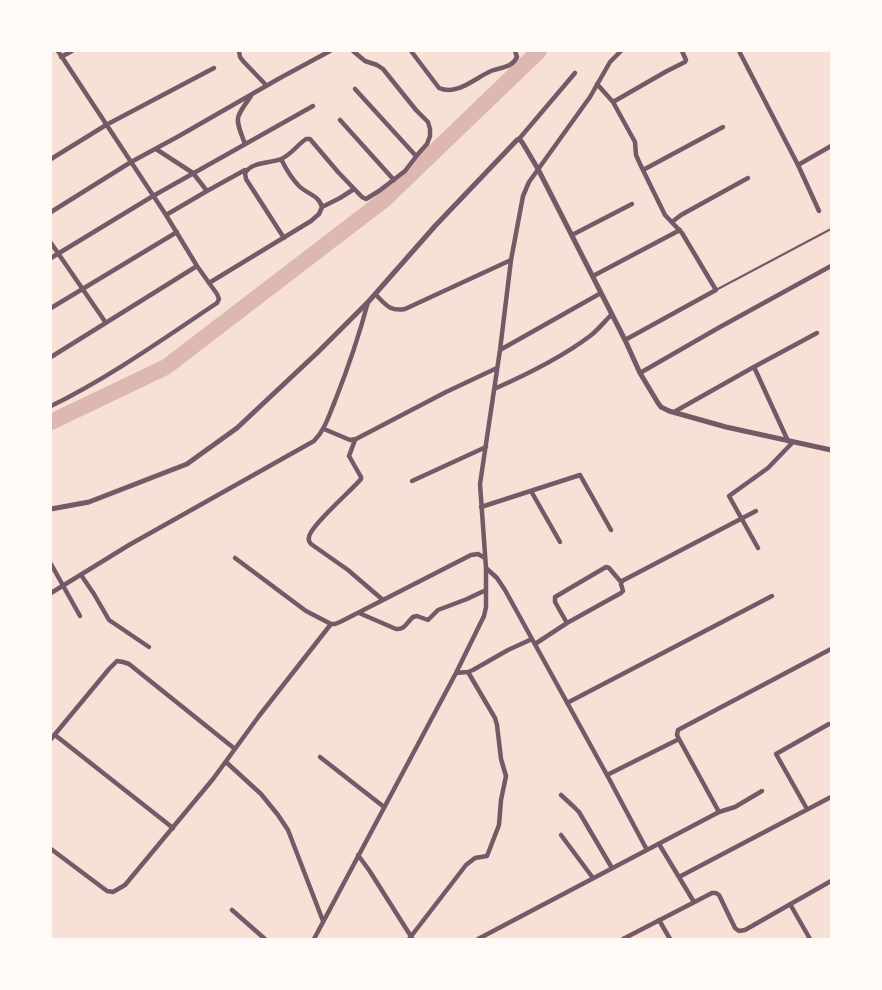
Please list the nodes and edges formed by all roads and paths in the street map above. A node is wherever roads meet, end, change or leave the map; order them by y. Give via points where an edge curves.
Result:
1 (58, 51) edge
2 (72, 51) edge
3 (239, 51) edge
4 (330, 51) edge
5 (354, 51) edge
6 (411, 51) edge
7 (515, 51) edge
8 (621, 51) edge
9 (682, 51) edge
10 (739, 51) edge
11 (61, 57) junction
12 (214, 68) dead end
13 (575, 73) dead end
14 (597, 84) junction
15 (266, 85) junction
16 (356, 89) dead end
17 (252, 94) junction
18 (613, 102) junction
19 (313, 106) dead end
20 (340, 120) dead end
21 (106, 125) junction
22 (723, 127) dead end
23 (519, 139) junction
24 (245, 144) junction
25 (831, 146) edge
26 (156, 149) junction
27 (416, 156) junction
28 (51, 159) edge
29 (281, 159) junction
30 (131, 162) junction
31 (798, 165) junction
32 (538, 169) junction
33 (247, 170) junction
34 (643, 170) junction
35 (193, 174) junction
36 (748, 178) dead end
37 (394, 180) junction
38 (354, 189) junction
39 (207, 191) junction
40 (153, 196) junction
41 (632, 204) dead end
42 (322, 207) junction
43 (819, 211) dead end
44 (51, 212) edge
45 (166, 215) junction
46 (672, 222) junction
47 (831, 229) edge
48 (680, 230) junction
49 (177, 232) junction
50 (572, 236) junction
51 (284, 238) junction
52 (51, 243) edge
53 (59, 253) junction
54 (51, 258) edge
55 (511, 260) junction
56 (197, 266) junction
57 (831, 266) edge
58 (593, 276) junction
59 (209, 283) junction
60 (82, 288) junction
61 (716, 290) junction
62 (602, 293) junction
63 (375, 294) junction
64 (369, 301) junction
65 (51, 308) edge
66 (612, 314) junction
67 (106, 323) junction
68 (817, 333) dead end
69 (625, 340) junction
70 (500, 350) junction
71 (51, 357) edge
72 (754, 367) junction
73 (497, 368) junction
74 (640, 373) junction
75 (494, 389) junction
76 (51, 406) edge
77 (674, 412) junction
78 (324, 429) junction
79 (355, 440) junction
80 (790, 441) junction
81 (486, 447) junction
82 (831, 450) edge
83 (412, 481) dead end
84 (531, 491) junction
85 (481, 507) junction
86 (51, 509) edge
87 (756, 511) dead end
88 (742, 518) junction
89 (611, 530) dead end
90 (560, 542) dead end
91 (758, 548) dead end
92 (235, 558) dead end
93 (485, 559) junction
94 (51, 564) edge
95 (486, 568) junction
96 (81, 575) junction
97 (621, 582) junction
98 (63, 586) junction
99 (486, 590) junction
100 (51, 593) edge
101 (772, 596) dead end
102 (383, 600) junction
103 (359, 613) junction
104 (80, 616) dead end
105 (568, 623) junction
106 (331, 624) junction
107 (532, 639) junction
108 (535, 644) junction
109 (148, 647) dead end
110 (831, 648) edge
111 (468, 672) junction
112 (456, 673) junction
113 (568, 703) junction
114 (829, 724) dead end
115 (53, 737) edge
116 (679, 739) junction
117 (235, 749) junction
118 (320, 757) dead end
119 (226, 762) junction
120 (607, 775) junction
121 (762, 791) dead end
122 (561, 795) dead end
123 (829, 798) edge
124 (831, 804) edge
125 (384, 807) junction
126 (806, 810) junction
127 (719, 812) junction
128 (173, 828) junction
129 (561, 834) dead end
130 (659, 844) junction
131 (51, 849) edge
132 (647, 850) junction
133 (358, 855) junction
134 (612, 868) junction
135 (679, 877) junction
136 (593, 878) junction
137 (831, 881) edge
138 (694, 902) junction
139 (790, 904) junction
140 (232, 910) dead end
141 (659, 920) junction
142 (323, 921) junction
143 (411, 938) edge
144 (265, 939) edge
145 (314, 939) edge
146 (478, 939) edge
147 (623, 939) edge
148 (670, 939) edge
149 (810, 939) edge

1 - 11 street
2 - 11 street
3 - 15 street via 243,61
4 - 15 street
5 - 27 street via 361,59 383,69 428,122 428,144
6 - 7 street via 439,88 446,90 462,87 490,71 510,66 518,57
8 - 14 street
9 - 18 street via 685,62
10 - 31 street
11 - 21 street
12 - 21 street
13 - 23 street
14 - 18 street
14 - 32 street
15 - 17 street
16 - 27 street
17 - 24 street via 237,117
17 - 26 street
18 - 34 street via 634,142
19 - 24 street
20 - 37 street
21 - 28 street
21 - 30 street
22 - 34 street
23 - 32 street
23 - 63 street
24 - 35 street
25 - 31 street
26 - 30 street
26 - 35 street
27 - 37 street via 405,172
29 - 33 street
29 - 38 street via 310,138
29 - 42 street via 291,177 317,198
30 - 40 street
30 - 44 street
31 - 43 street
32 - 50 street
32 - 55 street via 525,190
33 - 39 street
33 - 51 street via 246,179
34 - 46 street via 664,213
35 - 39 street
35 - 40 street
36 - 46 street
37 - 38 street via 366,199
38 - 42 street
39 - 45 street
40 - 45 street
40 - 53 street
41 - 50 street
42 - 51 street via 311,221
45 - 49 street
46 - 48 street
47 - 61 lane
48 - 58 street
48 - 61 street
49 - 56 street
49 - 60 street
50 - 58 street
51 - 59 street
52 - 53 street
53 - 54 street
53 - 60 street
55 - 63 street via 405,309 394,310
55 - 70 street
56 - 59 street
56 - 67 street
57 - 74 street
58 - 62 street
59 - 76 street via 218,302 120,367
60 - 65 street
60 - 67 street
61 - 69 street
62 - 66 street
62 - 70 street
63 - 64 street
64 - 78 street
64 - 86 street via 238,428 187,464 89,502
66 - 69 street
66 - 75 street via 591,336 567,352
67 - 71 street
68 - 72 street
69 - 74 street
70 - 73 street
72 - 77 street
72 - 80 street
73 - 75 street
73 - 79 street
74 - 77 street via 658,403 665,410
75 - 81 street
77 - 80 street
78 - 79 street
78 - 96 street via 309,444
79 - 102 street via 349,456 362,478 313,528 309,540
80 - 82 street
80 - 88 street via 768,468 730,496
81 - 83 street
81 - 85 street via 480,487
84 - 85 street
84 - 89 street via 581,476
84 - 90 street
85 - 93 street
87 - 88 street
88 - 91 street
88 - 97 street
92 - 106 street via 299,606
93 - 95 street
93 - 102 street via 478,554 471,555
94 - 98 street
95 - 99 street
95 - 107 street via 500,581
96 - 98 street
96 - 109 street via 109,620
97 - 105 street via 621,593
97 - 105 street via 606,567 554,596
98 - 100 street
98 - 104 street
99 - 103 street via 438,610 428,620 413,617 406,627 399,630
99 - 112 street via 484,616
101 - 113 street
102 - 103 street
103 - 106 street
105 - 108 street
106 - 117 street
107 - 108 street
107 - 111 street
108 - 113 street
110 - 116 street via 680,729 677,733
111 - 112 street
111 - 143 street via 498,726 500,756 506,776 499,825 487,856 466,864
112 - 125 street
113 - 120 street
114 - 126 street via 776,754
115 - 117 street via 117,661 128,664
115 - 128 street
116 - 120 street
116 - 127 street
117 - 119 street
118 - 125 street
119 - 128 street
119 - 142 street via 261,794 288,830
120 - 132 street
121 - 127 street via 735,807
122 - 134 street via 577,810
123 - 124 street
123 - 126 street
125 - 133 street
126 - 135 street
127 - 130 street
128 - 131 street via 128,882 113,892 103,889
129 - 136 street
130 - 132 street
130 - 135 street
132 - 134 street
133 - 142 street
133 - 143 street
134 - 136 street
135 - 138 street
136 - 146 street
137 - 139 street
138 - 139 street via 716,893 739,931
138 - 141 street
139 - 149 street
140 - 144 street
141 - 147 street
141 - 148 street
142 - 145 street

